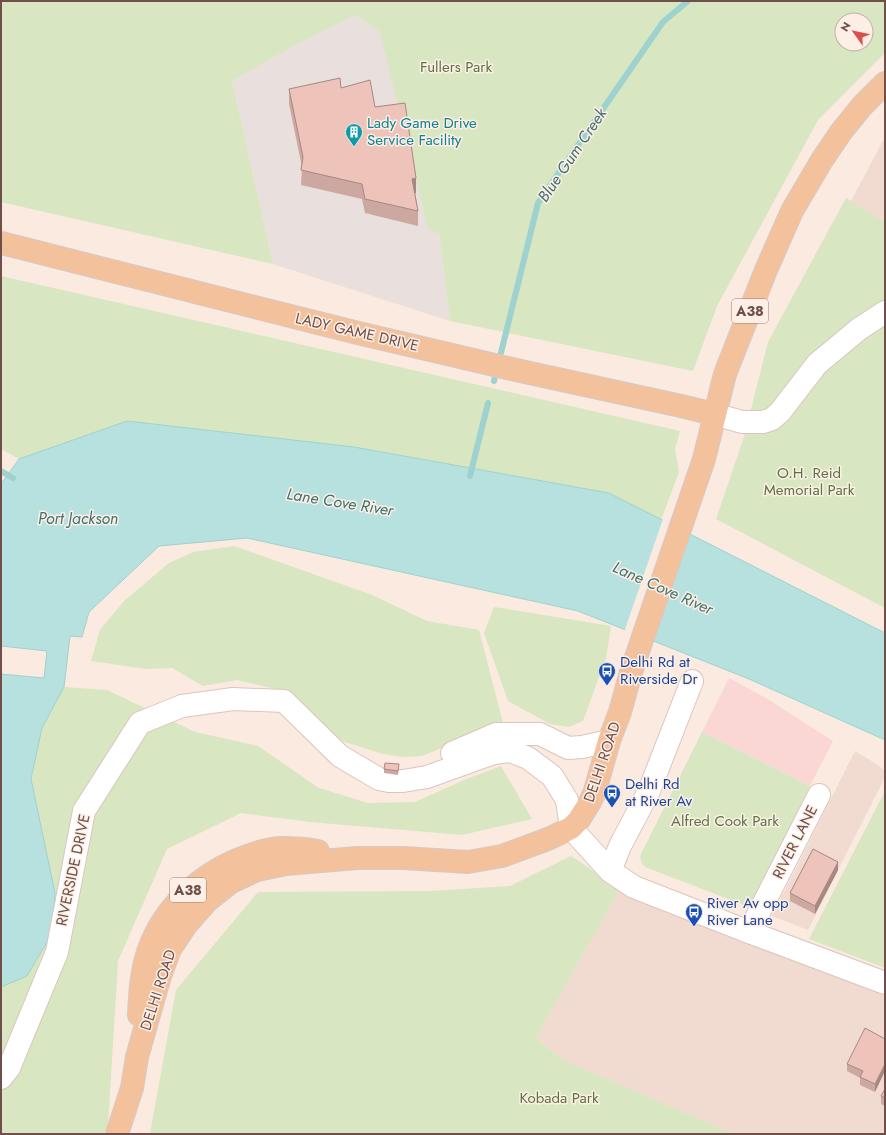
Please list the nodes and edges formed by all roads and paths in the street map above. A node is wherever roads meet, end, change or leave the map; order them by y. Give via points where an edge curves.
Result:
1 (885, 83) edge
2 (1, 243) edge
3 (885, 312) edge
4 (714, 414) junction
5 (692, 681) dead end
6 (609, 742) junction
7 (340, 756) junction
8 (819, 794) dead end
9 (571, 828) junction
10 (610, 871) junction
11 (749, 932) junction
12 (885, 983) edge
13 (1, 1078) edge
14 (117, 1134) edge

1 - 4 main road, A38 via 841,132 792,211 725,374
2 - 4 main road, LADY GAME DRIVE via 358,333
3 - 4 street via 859,328 817,364 772,419 763,422 742,422
4 - 6 main road, DELHI ROAD / A38 via 704,459
5 - 10 street via 649,791
6 - 7 street, RIVERSIDE DRIVE via 568,748 540,734 496,734 428,764 403,766 364,763
6 - 9 main road, DELHI ROAD / A38 via 595,791 578,821
7 - 9 street, RIVERSIDE DRIVE via 380,779 402,781 427,777 494,753 510,751 528,758 552,776 567,800
7 - 13 street, RIVERSIDE DRIVE via 284,702 233,699 182,706 140,723 84,811 57,952 9,1068
8 - 11 street, RIVER LANE
9 - 10 street
9 - 14 main road, DELHI ROAD / A38 via 502,856 468,862 357,858 286,864 257,870 231,882 207,901 170,949 158,983 137,1057 132,1088
10 - 11 street via 634,887
11 - 12 street

